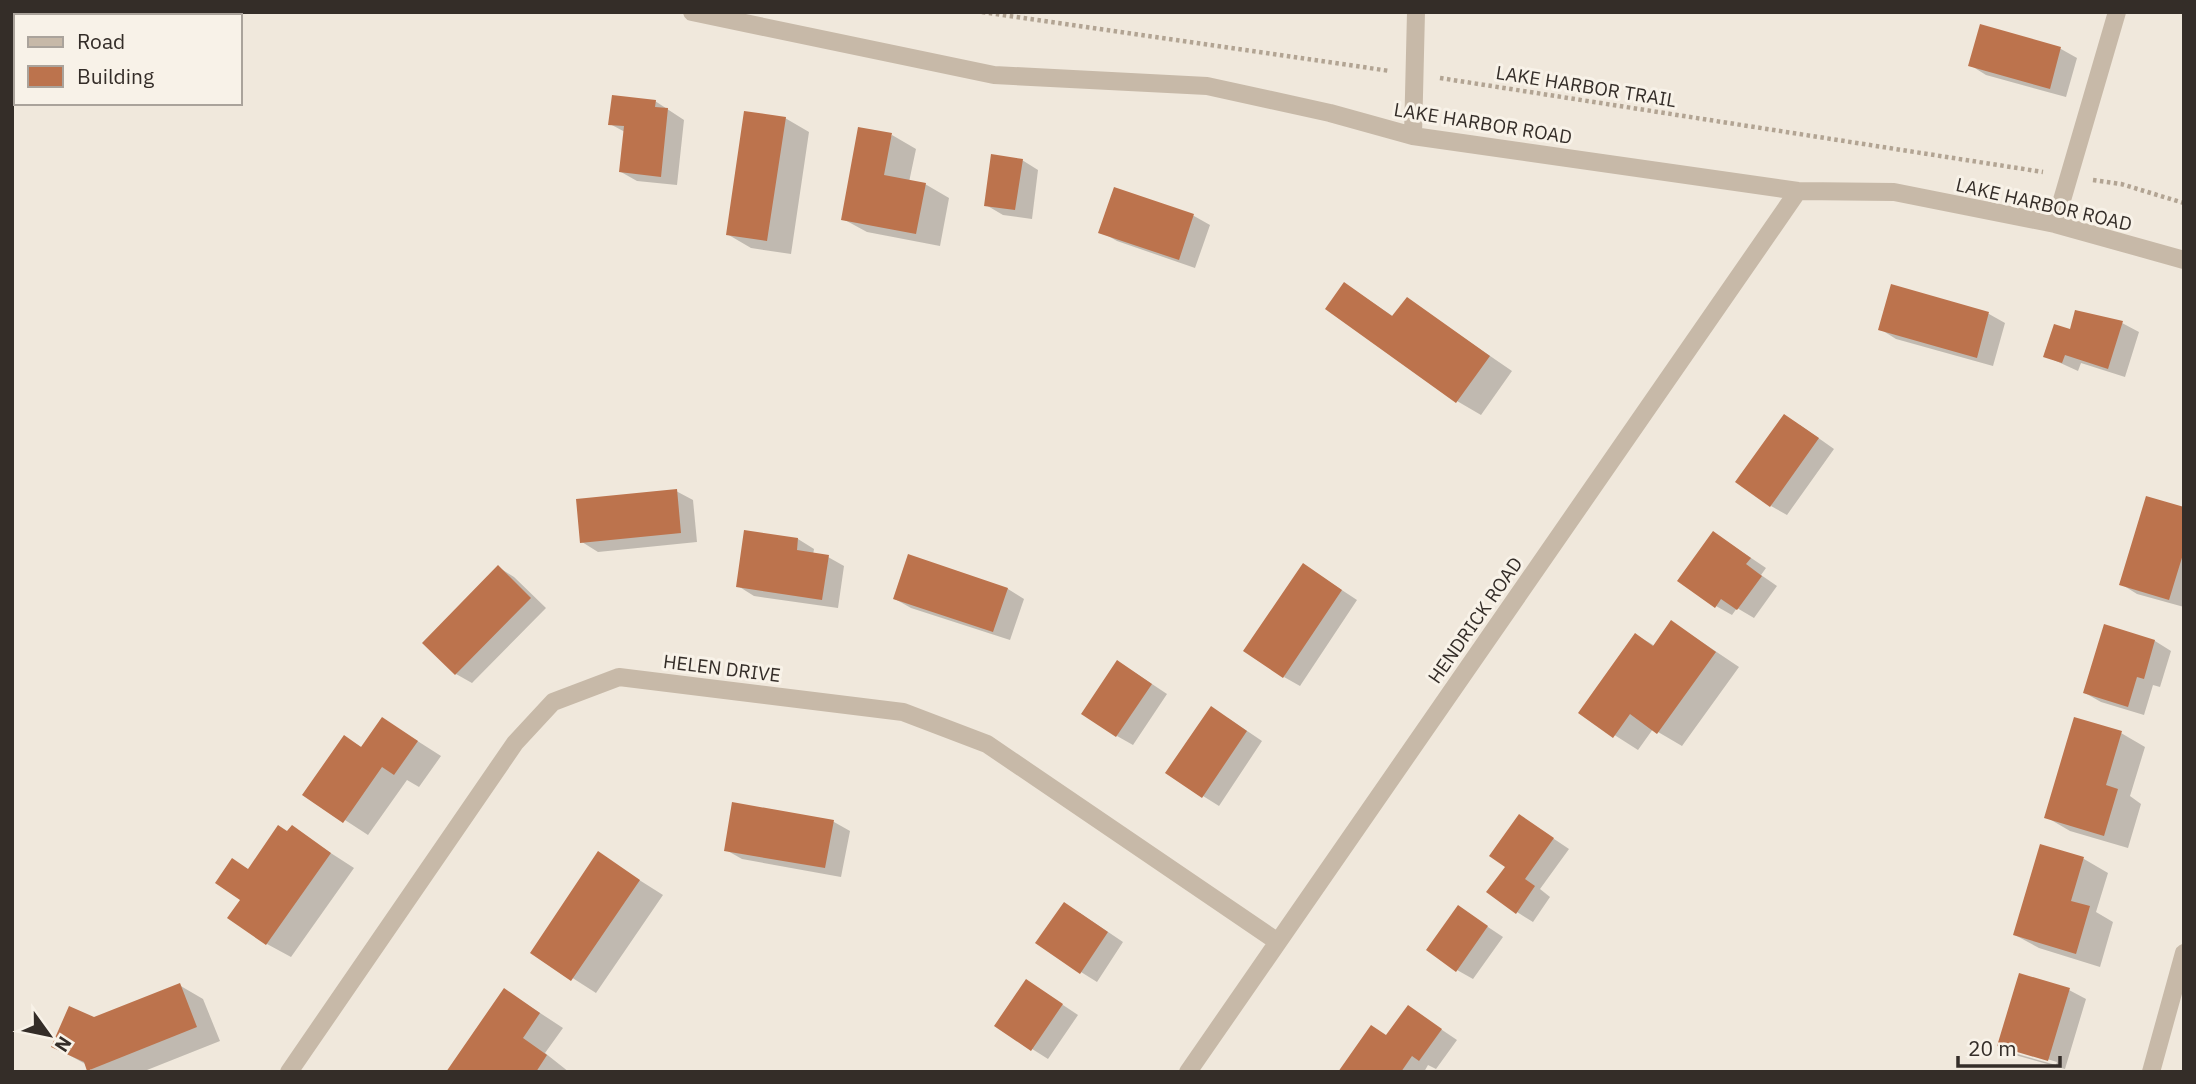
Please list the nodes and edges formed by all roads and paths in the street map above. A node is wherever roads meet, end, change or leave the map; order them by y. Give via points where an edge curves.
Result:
1 (692, 12) edge
2 (982, 12) edge
3 (1416, 12) edge
4 (2117, 12) edge
5 (1414, 74) junction
6 (1413, 136) junction
7 (2070, 176) junction
8 (1798, 191) junction
9 (2184, 203) edge
10 (2055, 224) junction
11 (2184, 260) edge
12 (1278, 942) junction
13 (2184, 953) edge
14 (289, 1072) edge
15 (1188, 1072) edge
16 (2151, 1072) edge

1 - 6 street, LAKE HARBOR ROAD via 994,75 1207,86
2 - 5 path, LAKE HARBOR TRAIL
3 - 5 street
4 - 7 street
5 - 6 street
5 - 7 path, LAKE HARBOR TRAIL
6 - 8 street, LAKE HARBOR ROAD
7 - 9 path, LAKE HARBOR TRAIL via 2121,184
7 - 10 street
8 - 10 street, LAKE HARBOR ROAD via 1894,192
8 - 12 street, HENDRICK ROAD
10 - 11 street, LAKE HARBOR ROAD
12 - 14 street, HELEN DRIVE via 987,744 903,712 619,677 553,702 515,743
12 - 15 street, HENDRICK ROAD
13 - 16 street

